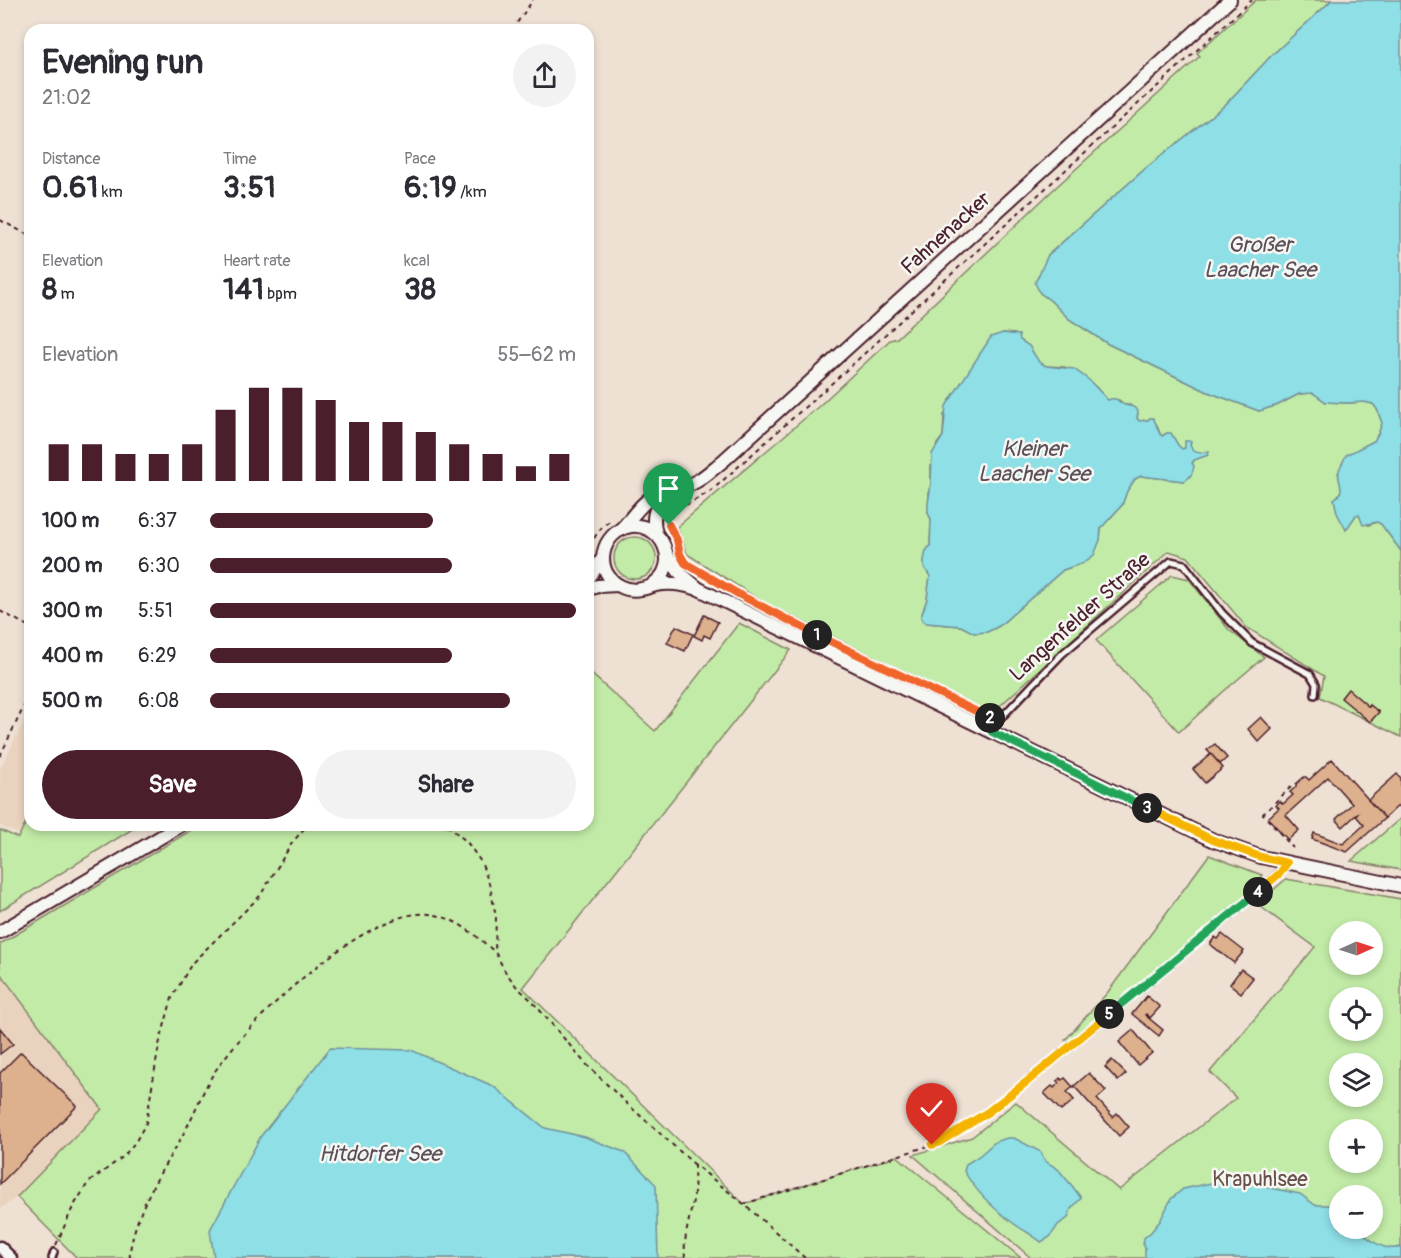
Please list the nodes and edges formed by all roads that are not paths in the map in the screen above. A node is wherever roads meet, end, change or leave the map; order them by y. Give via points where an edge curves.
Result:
1 (1230, 0) edge
2 (683, 488) junction
3 (622, 528) junction
4 (656, 533) junction
5 (667, 555) junction
6 (603, 558) junction
7 (594, 572) edge
8 (618, 585) junction
9 (652, 585) junction
10 (594, 587) edge
11 (699, 589) junction
12 (1315, 695) dead end
13 (994, 727) junction
14 (171, 831) edge
15 (1287, 863) junction
16 (1401, 886) edge
17 (0, 932) edge
18 (1029, 1080) road end
19 (0, 1247) edge
20 (11, 1258) edge

1 - 2 street, Fahnenacker via 708,474
2 - 3 street, Fahnenacker via 654,495
2 - 4 street, Fahnenacker via 664,499 655,512
3 - 4 street via 643,527
3 - 6 street via 607,542
4 - 5 street
5 - 9 street via 664,572
5 - 11 street
6 - 7 street
6 - 8 street via 607,574
8 - 9 street via 632,590
8 - 10 street
9 - 11 street
11 - 13 street
12 - 13 lane, Langenfelder Straße via 1316,684 1310,674 1252,643 1222,613 1184,564 1171,561 1062,654
13 - 15 street via 1213,840
14 - 17 street
15 - 16 street
15 - 18 lane via 1263,888
19 - 20 street

